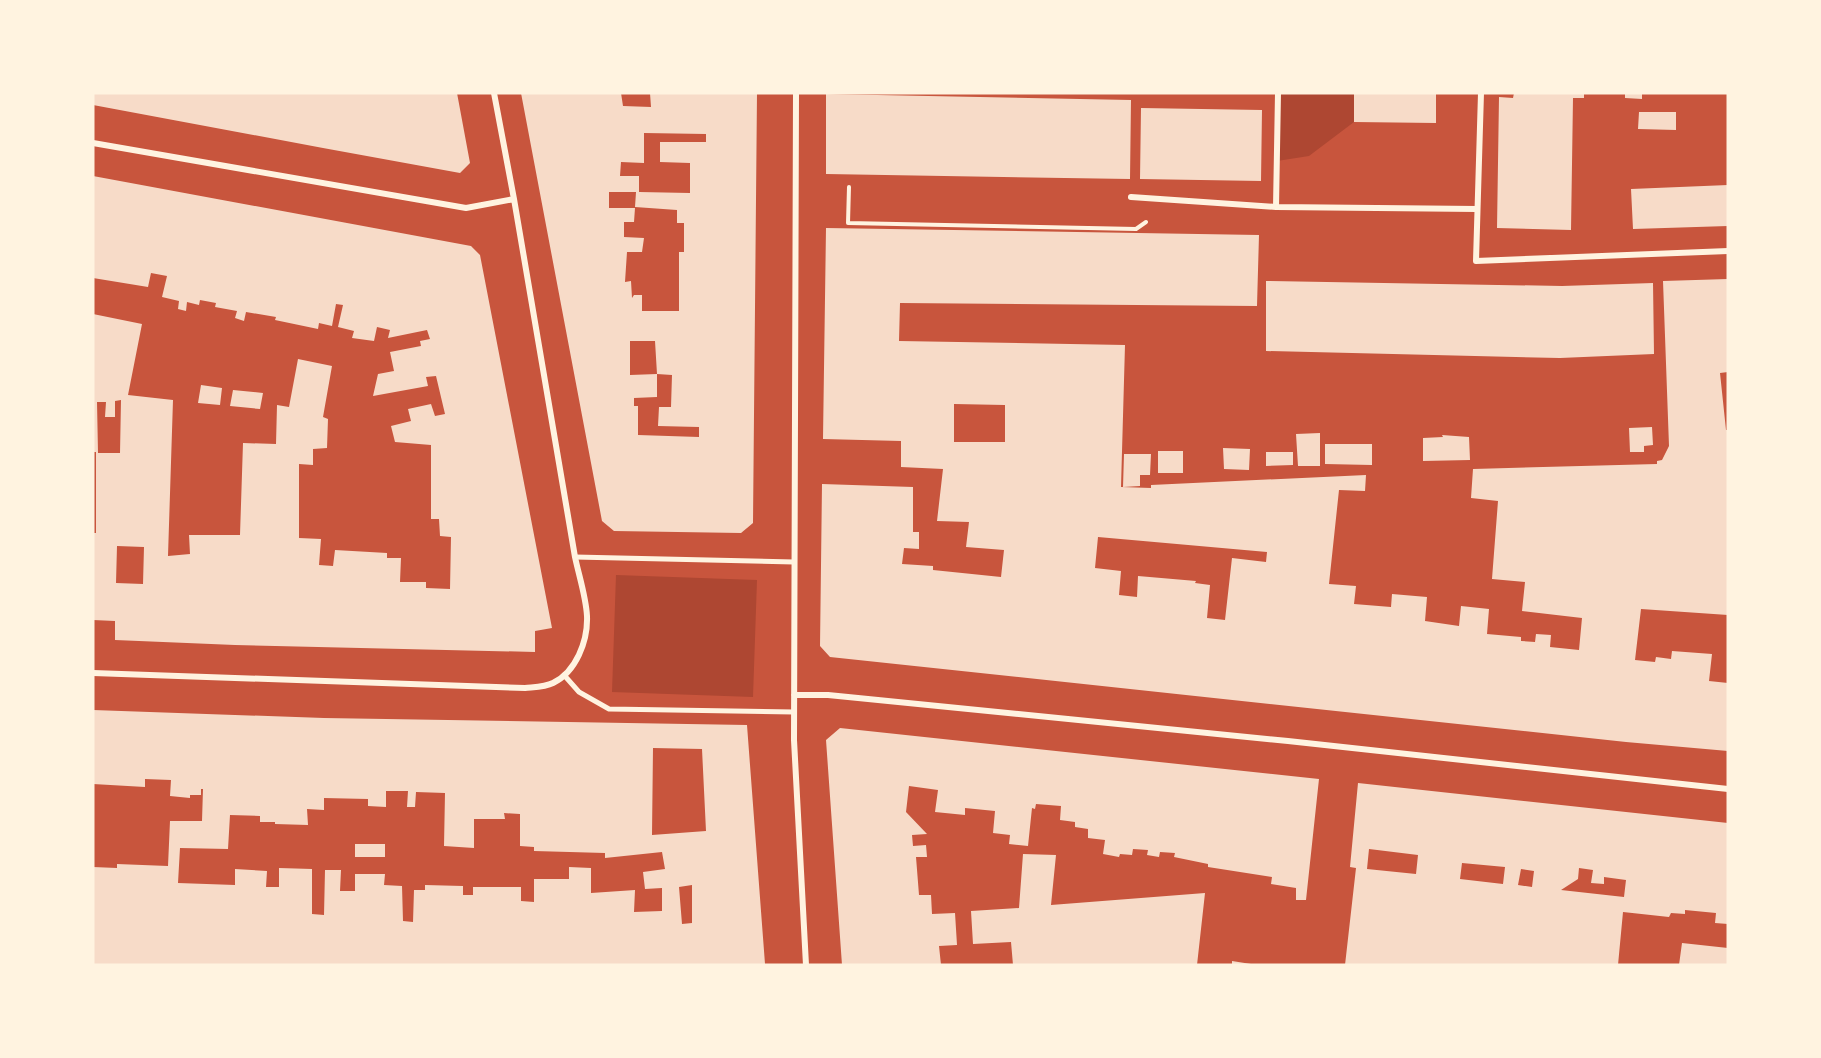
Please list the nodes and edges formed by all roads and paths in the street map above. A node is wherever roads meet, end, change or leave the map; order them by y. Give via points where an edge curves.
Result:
1 (494, 93) edge
2 (796, 93) edge
3 (1278, 93) edge
4 (1480, 93) edge
5 (93, 143) edge
6 (849, 187) dead end
7 (1131, 197) dead end
8 (514, 199) junction
9 (1179, 201) junction
10 (1276, 207) junction
11 (1477, 209) junction
12 (1728, 251) edge
13 (575, 557) junction
14 (794, 562) junction
15 (93, 673) edge
16 (564, 675) junction
17 (794, 695) junction
18 (794, 712) junction
19 (1728, 789) edge
20 (806, 965) edge

1 - 8 street
2 - 14 street
3 - 10 street
4 - 11 street
5 - 8 street via 466,208
6 - 9 path via 848,223 1136,229
7 - 9 street
8 - 13 street
9 - 10 street
10 - 11 street
11 - 12 street via 1476,261
13 - 14 street
13 - 16 street via 586,628 579,656
14 - 17 street
15 - 16 street via 525,688 553,683
16 - 18 street via 579,692 609,709
17 - 18 street
17 - 19 street via 828,694
18 - 20 street

